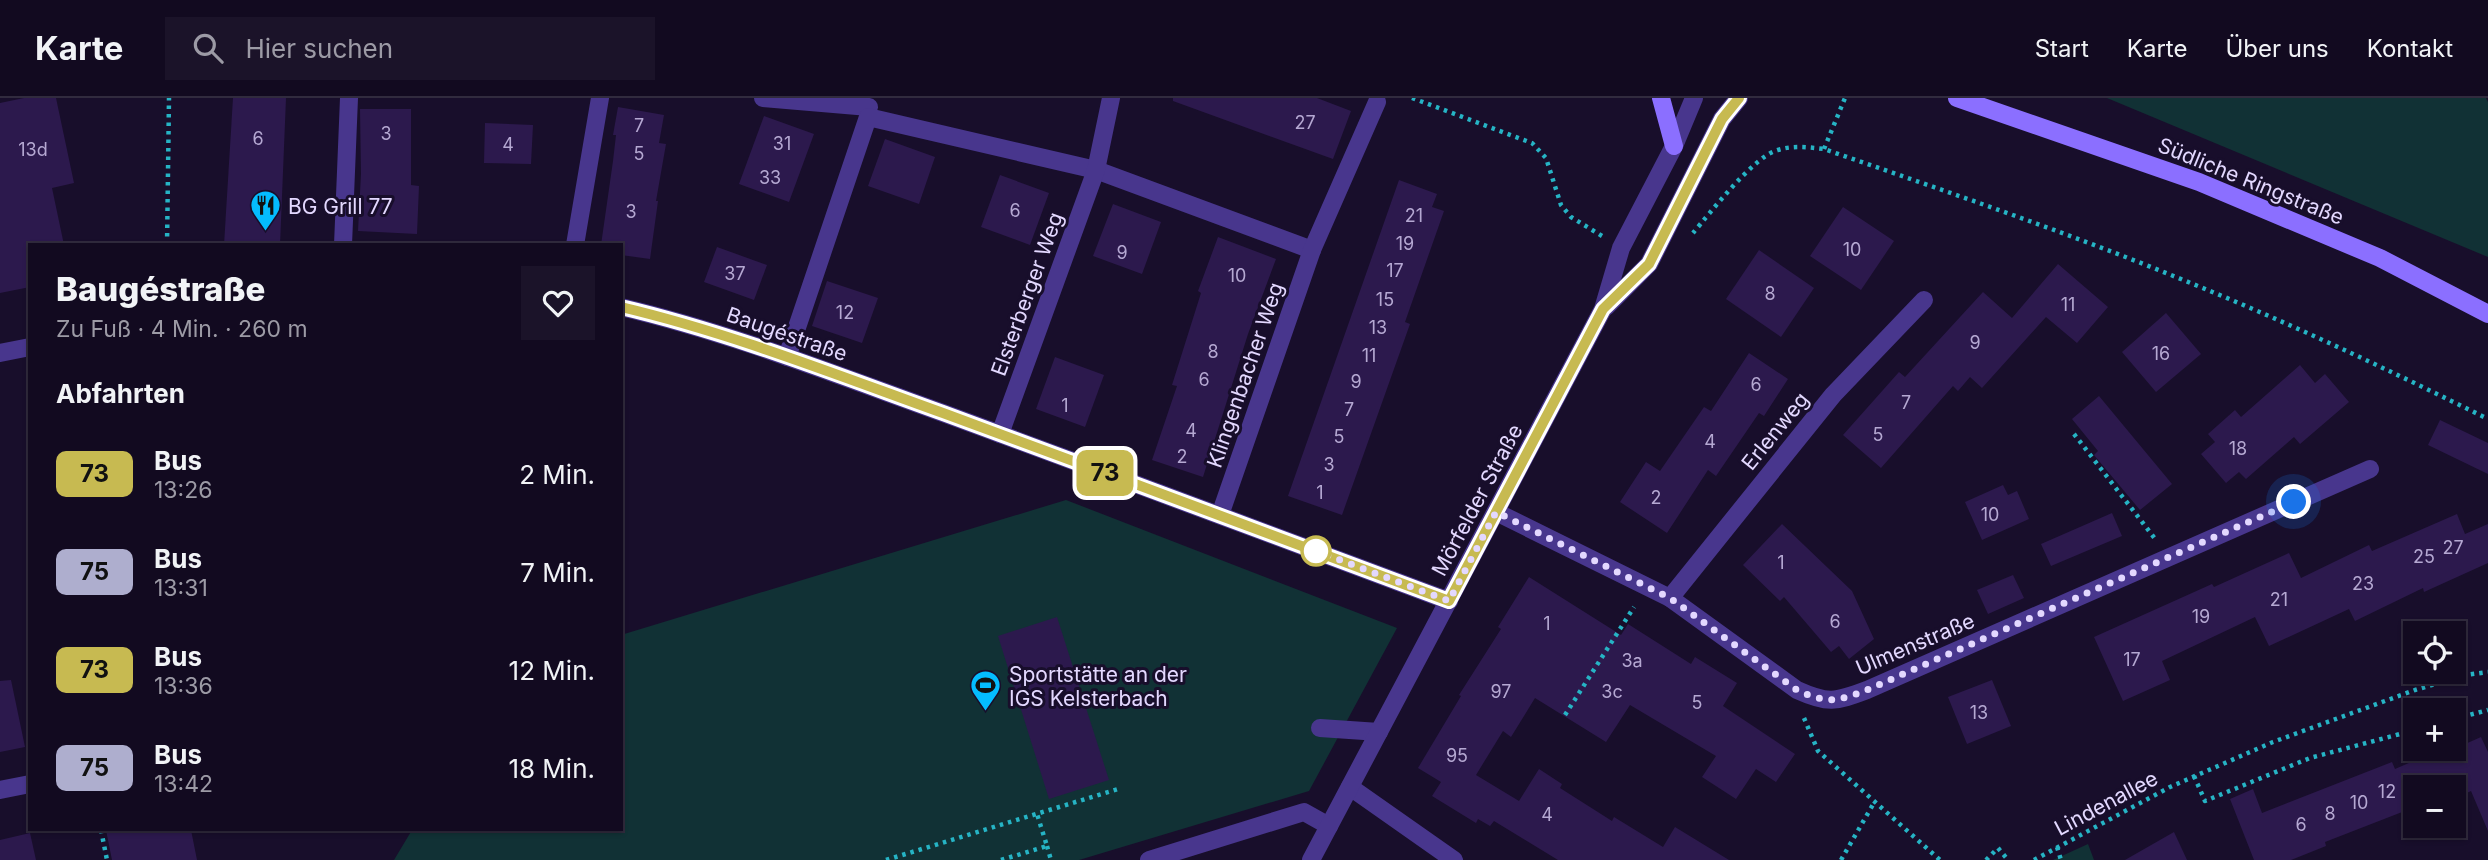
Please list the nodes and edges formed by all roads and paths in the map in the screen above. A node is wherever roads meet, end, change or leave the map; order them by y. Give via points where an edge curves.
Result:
1 (169, 98) edge
2 (349, 98) edge
3 (600, 98) edge
4 (763, 98) edge
5 (1111, 98) edge
6 (1412, 98) edge
7 (1661, 98) edge
8 (1694, 98) edge
9 (1739, 98) edge
10 (1845, 98) edge
11 (1957, 98) edge
12 (1972, 98) edge
13 (1377, 102) dead end
14 (869, 107) edge
15 (1989, 108) junction
16 (1674, 146) junction
17 (1824, 149) junction
18 (1096, 170) junction
19 (1685, 242) dead end
20 (167, 243) edge
21 (343, 243) edge
22 (575, 243) edge
23 (1621, 248) junction
24 (1312, 250) junction
25 (1924, 300) dead end
26 (623, 307) edge
27 (1603, 309) junction
28 (2488, 314) edge
29 (28, 347) edge
30 (0, 353) edge
31 (787, 357) junction
32 (2488, 419) edge
33 (1000, 434) junction
34 (2074, 434) dead end
35 (2370, 468) dead end
36 (1496, 512) junction
37 (1220, 515) junction
38 (2169, 557) junction
39 (1647, 586) junction
40 (1670, 598) junction
41 (1449, 601) junction
42 (2488, 672) edge
43 (1797, 690) junction
44 (2488, 710) edge
45 (1565, 715) dead end
46 (2466, 716) edge
47 (1320, 728) dead end
48 (1379, 732) junction
49 (2403, 733) edge
50 (2194, 776) junction
51 (28, 784) edge
52 (1350, 787) junction
53 (1118, 789) dead end
54 (0, 790) edge
55 (1875, 801) junction
56 (1037, 814) junction
57 (1329, 826) junction
58 (101, 831) edge
59 (1047, 846) junction
60 (2057, 847) junction
61 (107, 860) edge
62 (886, 860) edge
63 (1001, 860) edge
64 (1051, 860) edge
65 (1149, 860) edge
66 (1311, 860) edge
67 (1454, 860) edge
68 (1841, 860) edge
69 (1940, 860) edge
70 (1986, 860) edge
71 (2008, 860) edge
72 (2034, 860) edge
73 (2061, 860) edge

1 - 20 path
2 - 21 street
3 - 22 street
4 - 14 street
5 - 18 street, Elsterberger Weg
6 - 23 path via 1532,143 1546,158 1561,205 1571,217
7 - 16 main road
8 - 16 street, Mörfelder Straße
9 - 27 street, Mörfelder Straße via 1722,119 1649,264
10 - 17 path
11 - 15 main road, Südliche Ringstraße
12 - 15 main road, Südliche Ringstraße
13 - 24 street, Klingenbacher Weg
14 - 18 street
14 - 31 street
15 - 28 main road, Südliche Ringstraße via 2199,182 2380,258
16 - 23 street, Mörfelder Straße
17 - 19 path via 1795,146 1772,152 1744,175
17 - 32 path via 2193,283 2376,363
18 - 24 street
18 - 33 street, Elsterberger Weg
23 - 27 street, Mörfelder Straße
24 - 37 street, Klingenbacher Weg
25 - 40 street, Erlenweg via 1833,395
26 - 31 street, Baugéstraße
27 - 36 street, Mörfelder Straße
29 - 30 street
31 - 33 street, Baugéstraße
33 - 37 street, Baugéstraße
34 - 38 path
35 - 38 street, Ulmenstraße
36 - 39 street, Ulmenstraße
36 - 41 street, Mörfelder Straße
37 - 41 street, Baugéstraße
38 - 43 street, Ulmenstraße via 1840,700 1818,700
39 - 40 street, Ulmenstraße
39 - 45 path
40 - 43 street, Ulmenstraße
41 - 48 street, Mörfelder Straße
42 - 50 path, Lindenallee via 2414,690
43 - 55 path via 1806,727 1818,751
44 - 46 path
47 - 48 street
48 - 52 street, Mörfelder Straße
49 - 50 path via 2309,758 2205,800
50 - 60 path, Lindenallee
51 - 54 street
52 - 57 street, Mörfelder Straße
52 - 67 street
53 - 56 path
55 - 68 path
55 - 69 path
56 - 59 path
56 - 62 path
57 - 65 street via 1304,812
57 - 66 street, Mörfelder Straße
58 - 61 path
59 - 63 path
59 - 64 path
60 - 72 path, Lindenallee
60 - 73 path
70 - 71 path via 1998,848

